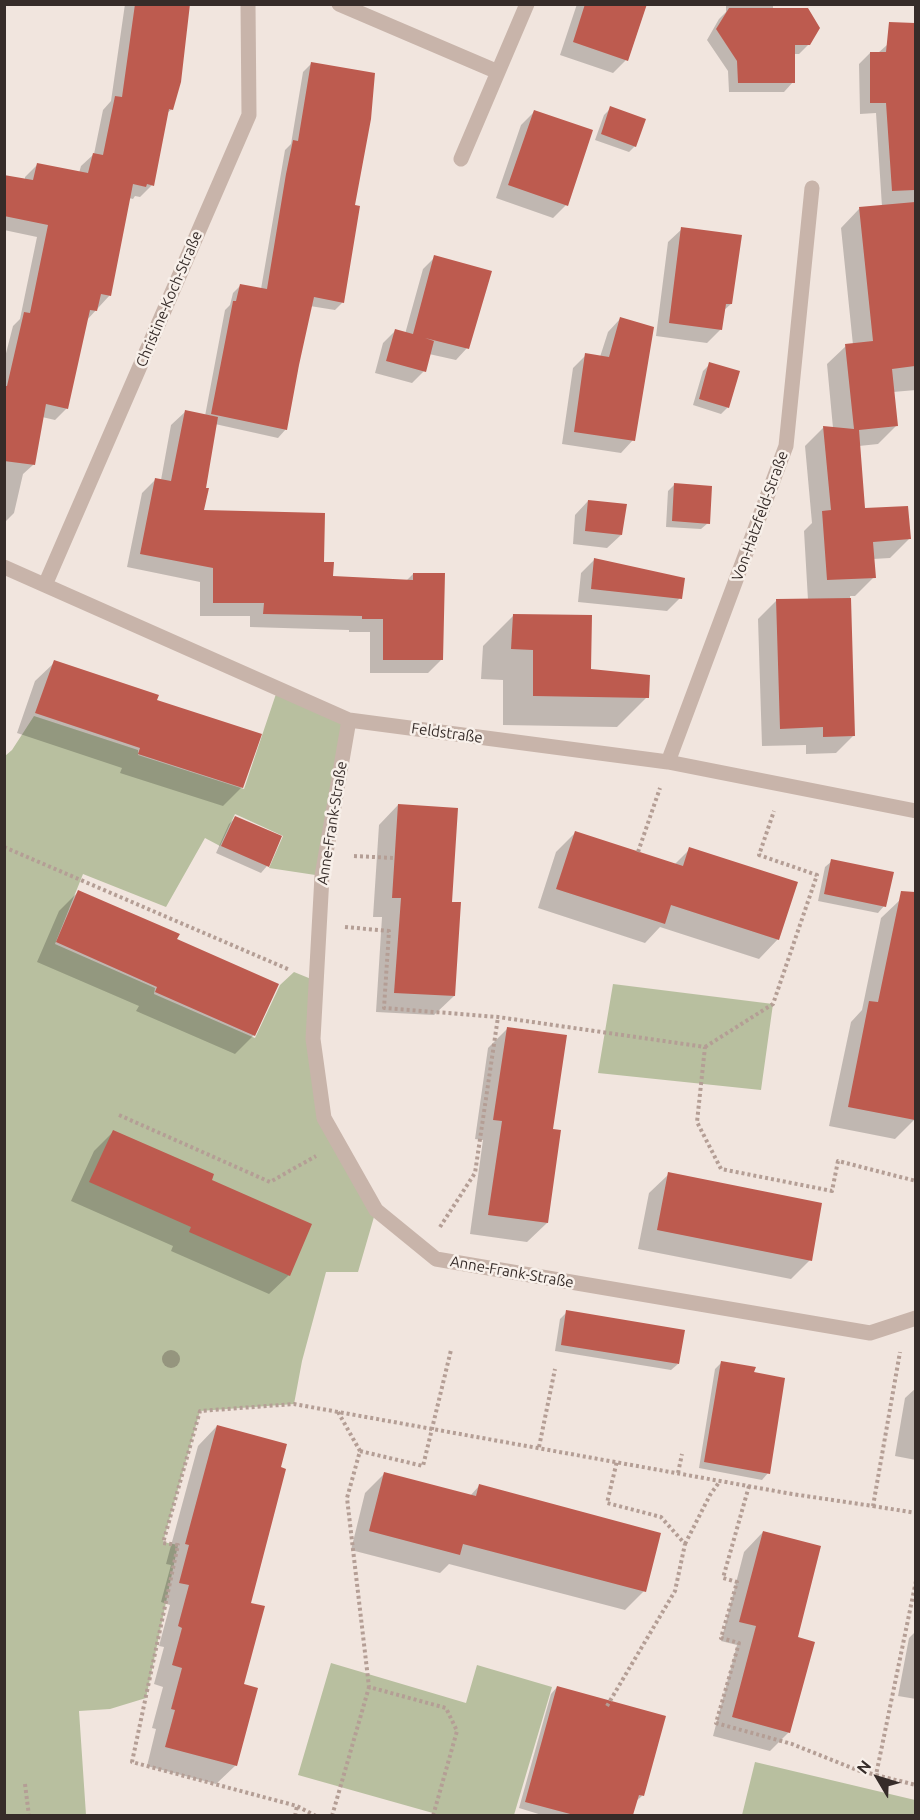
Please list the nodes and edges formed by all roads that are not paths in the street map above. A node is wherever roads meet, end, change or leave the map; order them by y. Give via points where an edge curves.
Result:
1 (248, 4) edge
2 (339, 4) edge
3 (527, 4) edge
4 (498, 72) junction
5 (461, 159) dead end
6 (812, 188) dead end
7 (4, 567) edge
8 (45, 585) junction
9 (349, 720) junction
10 (668, 762) junction
11 (915, 811) edge
12 (911, 1320) edge

1 - 8 street, Christine-Koch-Straße via 249,115
2 - 4 street
3 - 4 street
4 - 5 street
6 - 10 street, Von-Hatzfeld-Straße via 786,446
7 - 8 street, Feldstraße
8 - 9 street, Feldstraße
9 - 10 street, Feldstraße
9 - 12 street, Anne-Frank-Straße via 322,876 313,1039 324,1118 376,1210 436,1259 870,1333
10 - 11 street, Feldstraße

